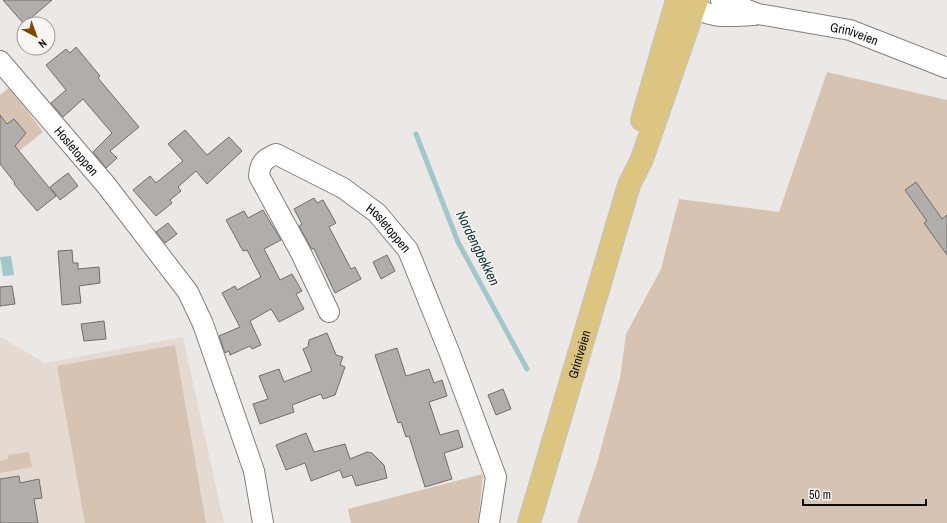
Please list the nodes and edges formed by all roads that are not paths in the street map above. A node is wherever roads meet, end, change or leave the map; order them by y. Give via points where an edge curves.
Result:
1 (721, 0) edge
2 (688, 2) edge
3 (758, 14) junction
4 (1, 66) edge
5 (947, 68) edge
6 (328, 312) dead end
7 (263, 523) edge
8 (489, 523) edge
9 (529, 523) edge

1 - 3 street, Griniveien
2 - 3 street, Griniveien via 724,17
2 - 9 main road, Griniveien via 642,159 628,185
3 - 5 street, Griniveien via 850,30
4 - 7 street, Hosletoppen via 106,185 188,292 203,324 254,471
6 - 8 street, Hosletoppen via 301,253 259,176 259,167 265,159 276,154 343,188 377,213 408,250 496,477

